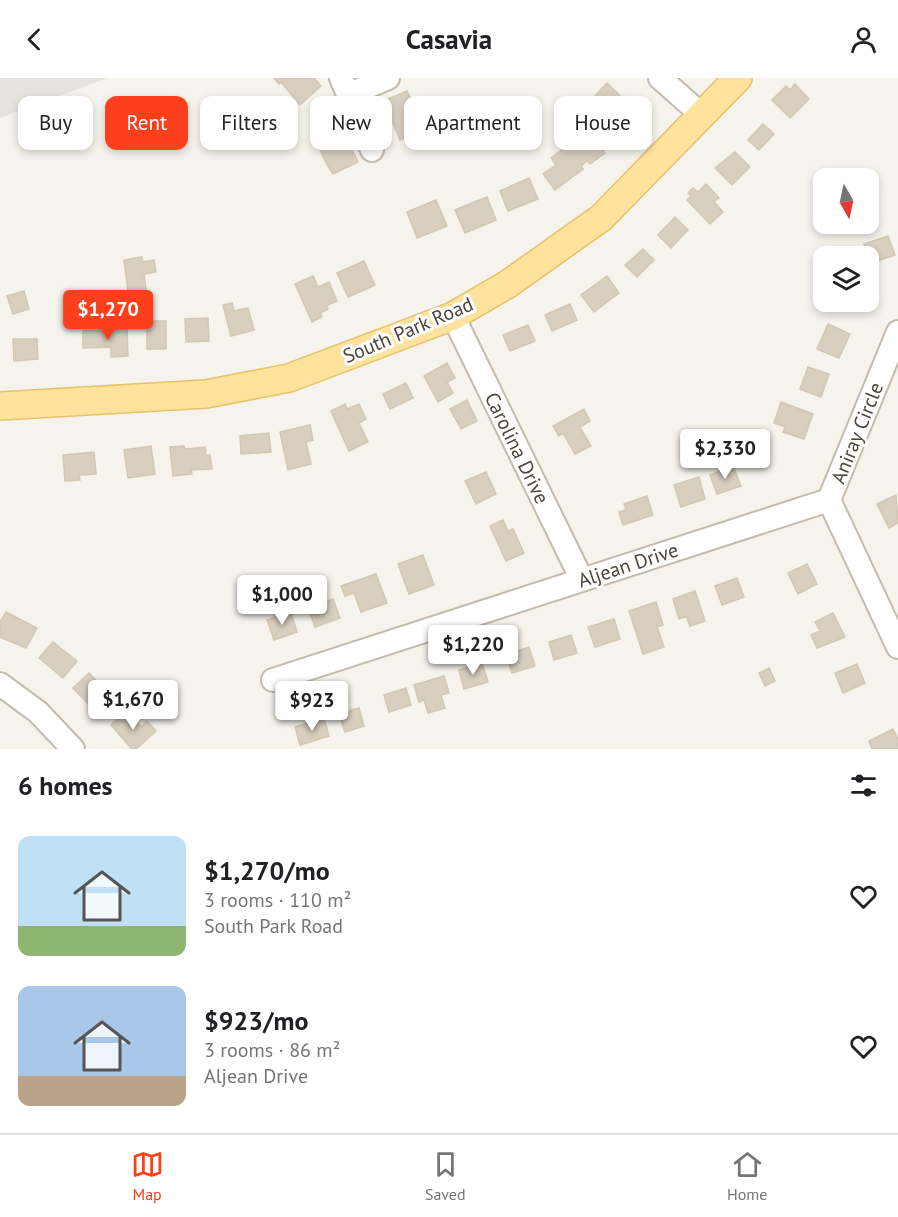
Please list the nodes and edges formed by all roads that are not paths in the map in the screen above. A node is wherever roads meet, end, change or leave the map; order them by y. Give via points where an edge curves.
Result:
1 (388, 78) edge
2 (660, 78) edge
3 (738, 78) edge
4 (345, 86) edge
5 (703, 116) junction
6 (453, 316) junction
7 (898, 332) edge
8 (0, 406) edge
9 (829, 500) junction
10 (582, 580) junction
11 (898, 647) edge
12 (273, 680) dead end
13 (0, 684) edge
14 (73, 749) edge

1 - 4 street
2 - 5 street
3 - 5 main road, South Park Road
5 - 6 main road, South Park Road via 601,218 508,284
6 - 8 main road, South Park Road via 289,378 206,394
6 - 10 street, Carolina Drive
7 - 9 street, Aniray Circle
9 - 10 street, Aljean Drive
9 - 11 street
10 - 12 street, Aljean Drive
13 - 14 street via 38,712

